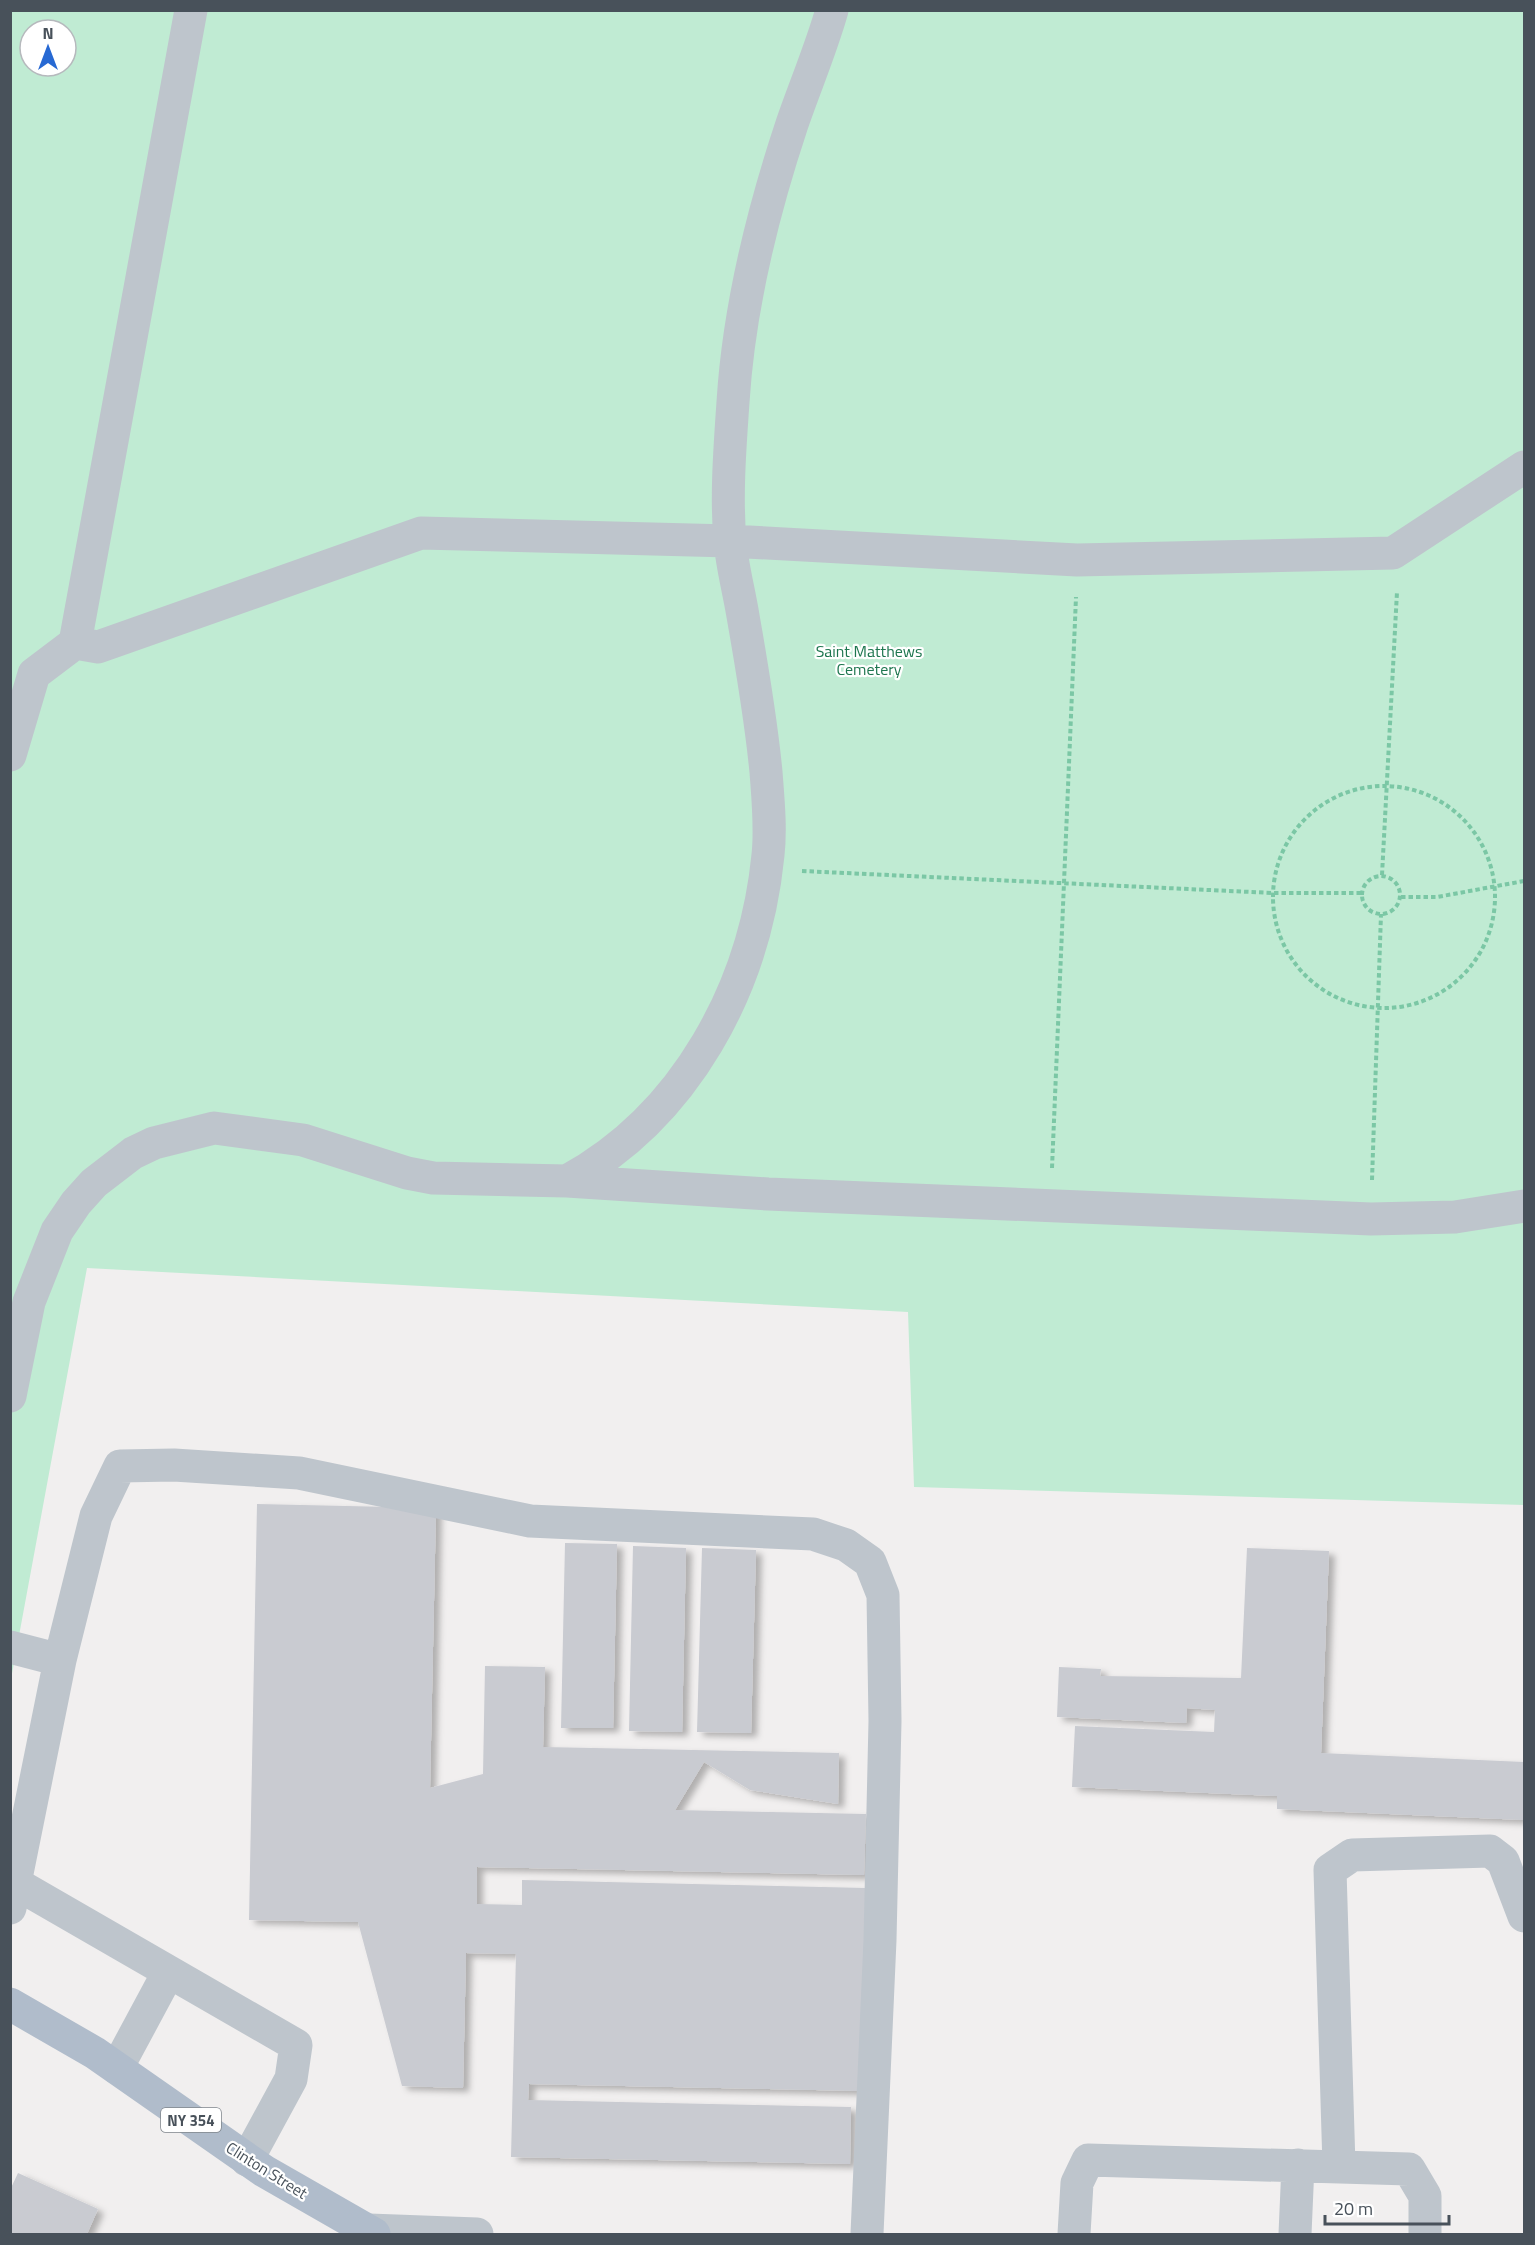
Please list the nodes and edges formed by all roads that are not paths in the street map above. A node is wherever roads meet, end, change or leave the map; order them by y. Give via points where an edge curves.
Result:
1 (191, 10) edge
2 (832, 10) edge
3 (1524, 466) edge
4 (730, 541) junction
5 (75, 643) junction
6 (22, 669) edge
7 (10, 755) edge
8 (567, 1180) junction
9 (1524, 1206) edge
10 (10, 1396) edge
11 (10, 1647) edge
12 (60, 1660) junction
13 (13, 1896) edge
14 (1524, 1916) edge
15 (168, 1973) junction
16 (10, 2004) edge
17 (117, 2068) junction
18 (247, 2160) junction
19 (1298, 2165) junction
20 (1339, 2166) junction
21 (371, 2232) edge
22 (477, 2235) edge
23 (867, 2235) edge
24 (1074, 2235) edge
25 (1296, 2235) edge
26 (1425, 2235) edge

1 - 5 street
2 - 4 street via 764,212 748,283 734,386
3 - 4 street via 1393,553 1077,560
4 - 5 street via 421,533 98,647
4 - 8 street via 766,771 766,869 753,934 722,1018 703,1053 656,1114 603,1160
5 - 6 street
6 - 7 street
8 - 9 street via 693,1191 1371,1219 1455,1217
8 - 10 street via 433,1178 303,1140 214,1128 154,1143 132,1153 94,1183 57,1231 29,1302
11 - 12 street
12 - 13 street
12 - 23 street via 96,1516 120,1466 174,1465 299,1473 530,1521 813,1534 846,1545 870,1562 883,1595 885,1722
13 - 15 street
14 - 20 street via 1503,1861 1490,1851 1352,1855 1330,1870
15 - 17 street
15 - 18 street via 296,2046 291,2079
16 - 17 main road, Clinton Street / NY 354
17 - 18 main road, Clinton Street / NY 354
18 - 21 main road, Clinton Street / NY 354
19 - 20 street
19 - 24 street via 1088,2160 1077,2183
19 - 25 street
20 - 26 street via 1409,2169 1425,2196
21 - 22 street

